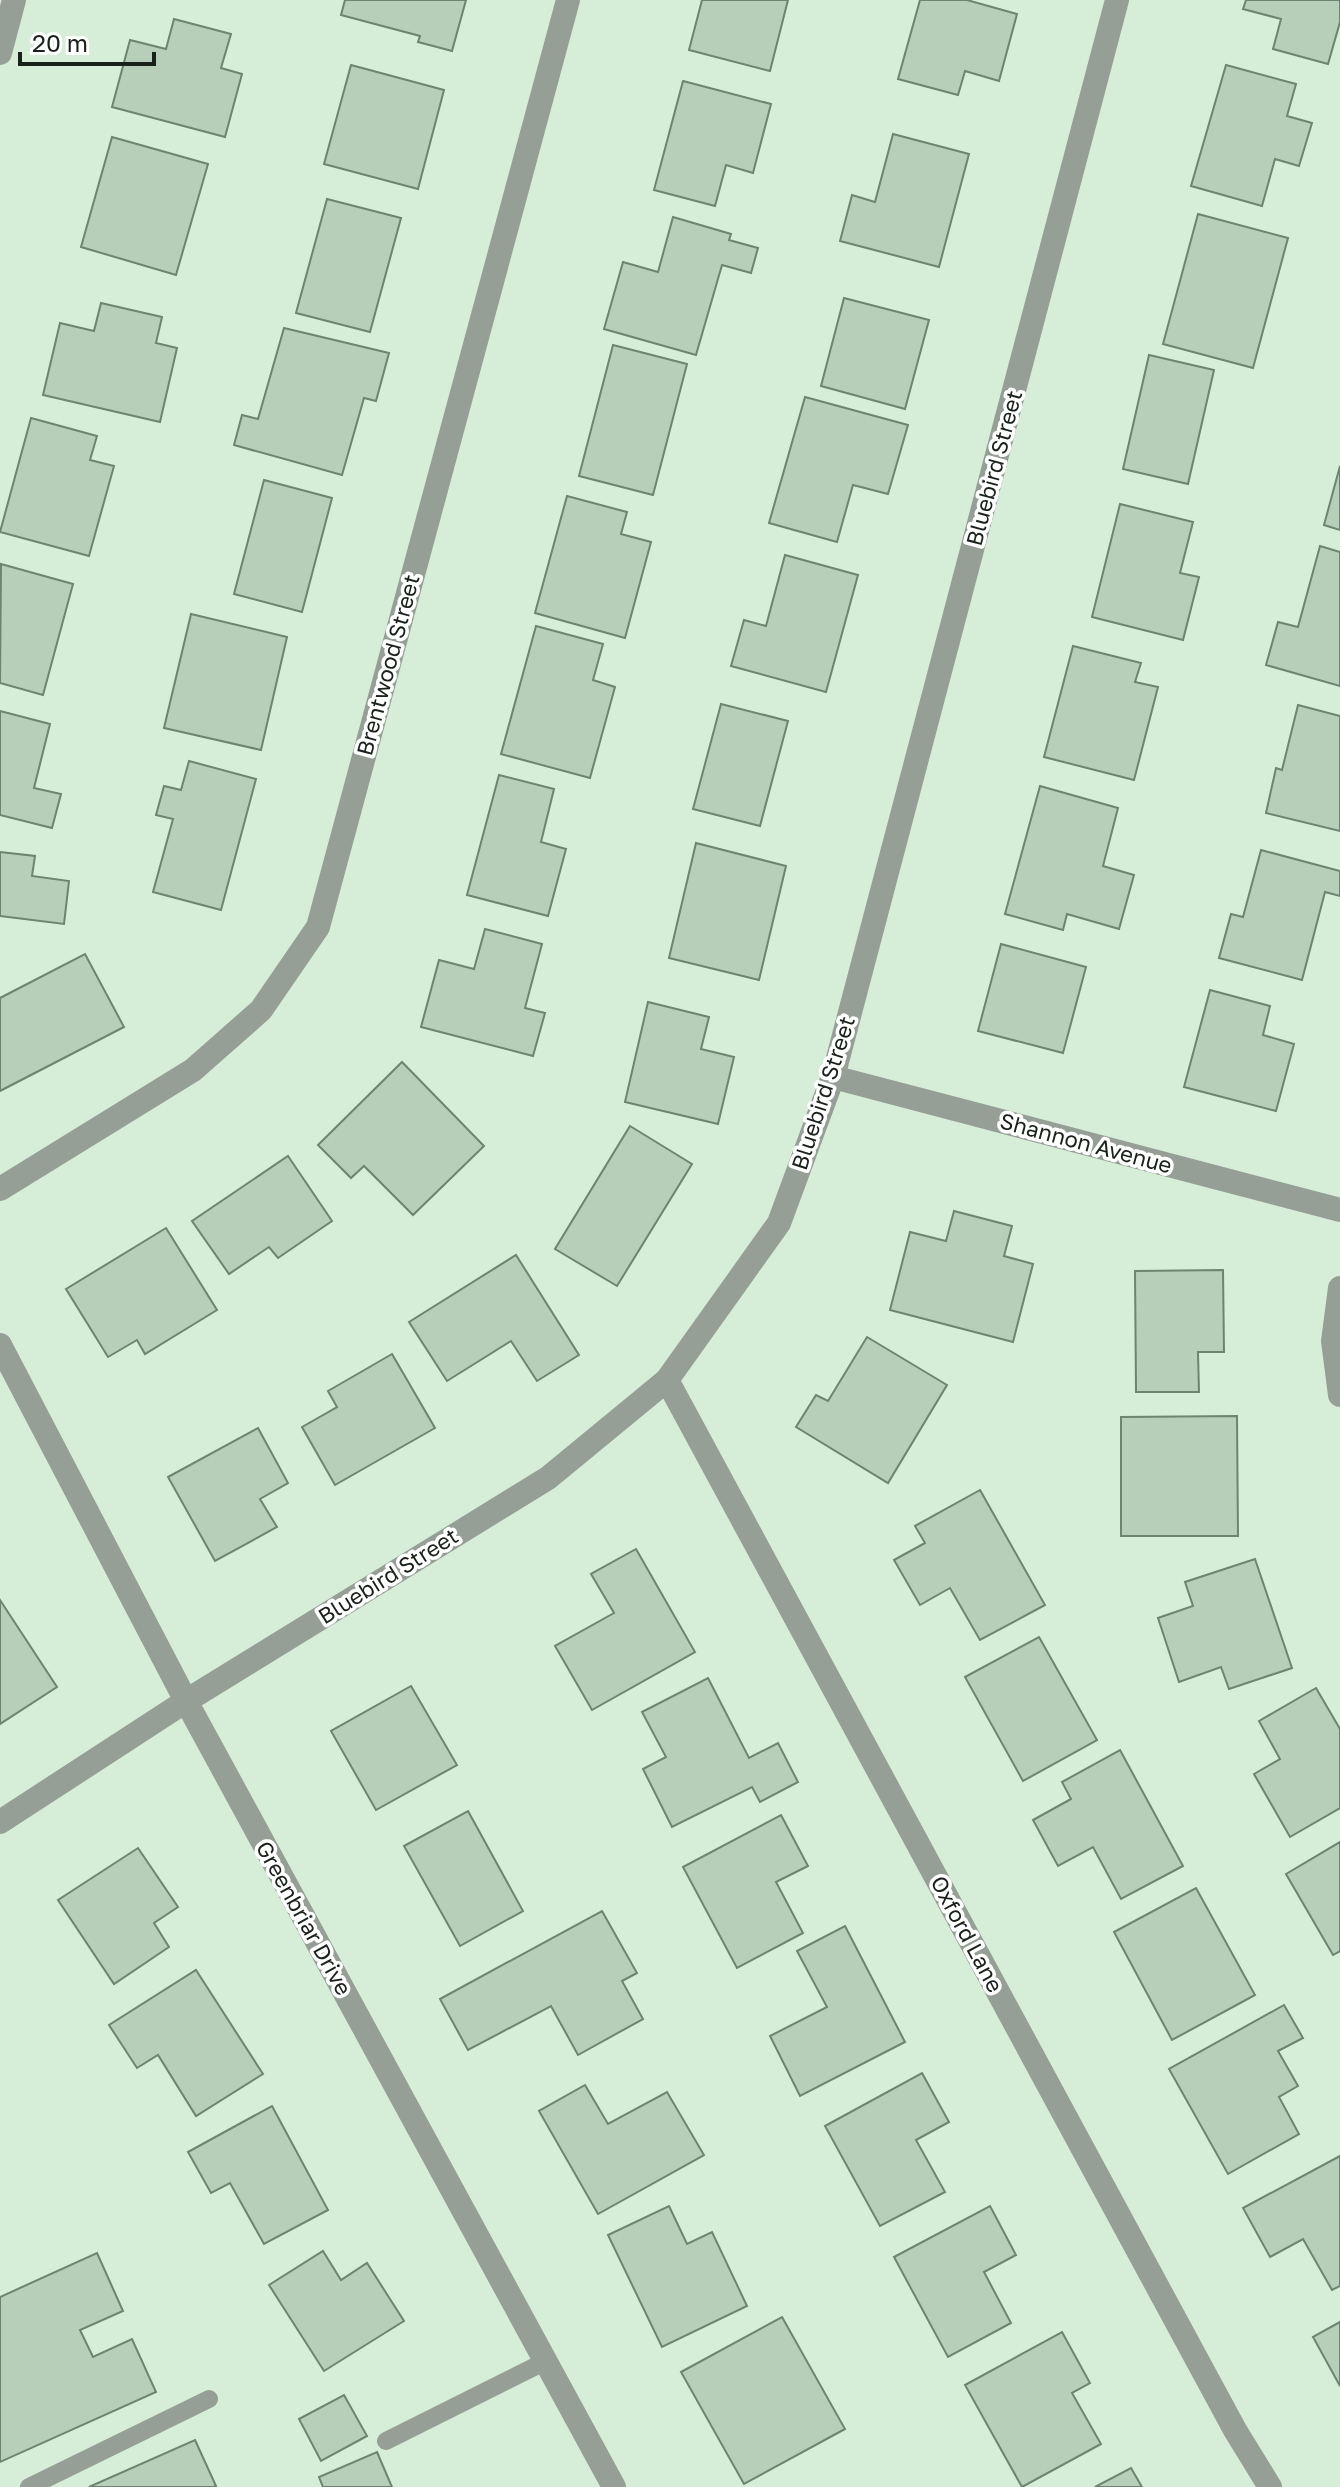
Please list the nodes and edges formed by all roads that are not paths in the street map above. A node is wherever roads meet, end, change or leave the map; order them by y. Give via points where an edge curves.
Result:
1 (14, 0) edge
2 (568, 0) edge
3 (1117, 0) edge
4 (0, 53) edge
5 (833, 1077) junction
6 (0, 1189) edge
7 (1340, 1210) edge
8 (1340, 1288) edge
9 (0, 1345) edge
10 (667, 1380) junction
11 (1340, 1395) edge
12 (186, 1701) junction
13 (0, 1822) edge
14 (546, 2361) junction
15 (209, 2399) dead end
16 (386, 2441) dead end
17 (29, 2487) edge
18 (614, 2487) edge
19 (1270, 2487) edge

1 - 4 street
2 - 6 street, Brentwood Street via 318,927 261,1010 193,1070
3 - 5 street, Bluebird Street
5 - 7 street, Shannon Avenue
5 - 10 street, Bluebird Street via 779,1223
8 - 11 street via 1333,1341
9 - 12 street, Greenbriar Drive
10 - 12 street, Bluebird Street via 548,1478
10 - 19 street, Oxford Lane
12 - 13 street, Bluebird Street
12 - 14 street, Greenbriar Drive
14 - 16 lane
14 - 18 street, Greenbriar Drive
15 - 17 lane

